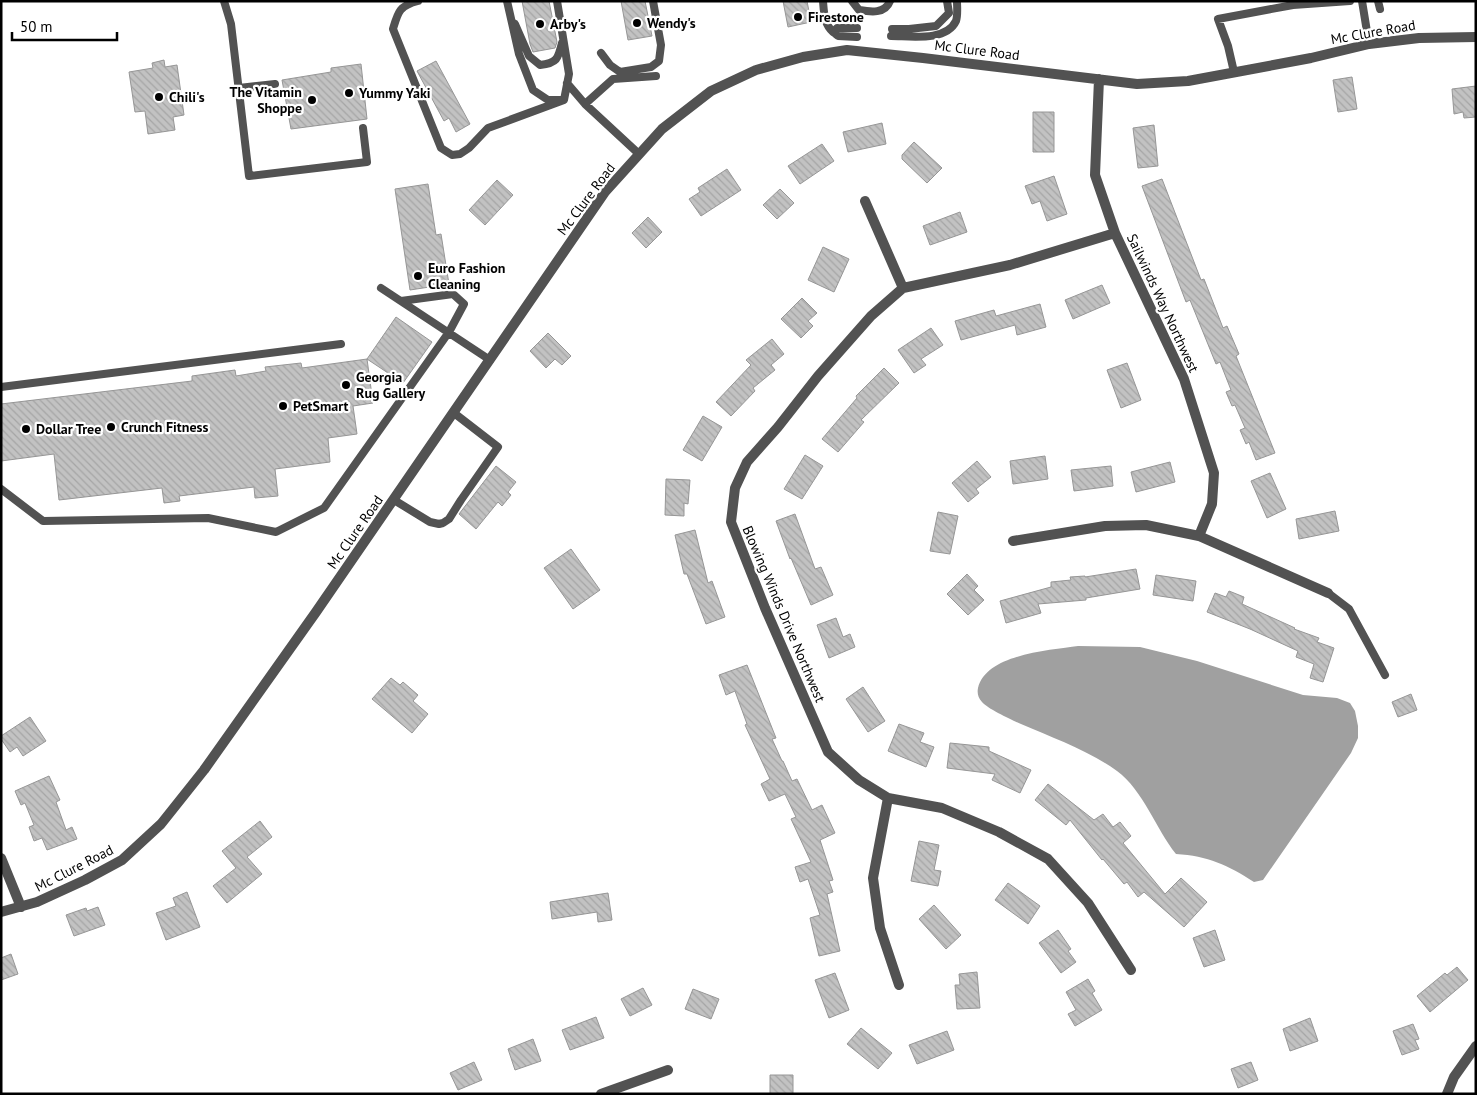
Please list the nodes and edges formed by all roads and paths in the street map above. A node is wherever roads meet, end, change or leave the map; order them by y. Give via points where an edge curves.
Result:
1 (224, 1) edge
2 (418, 1) edge
3 (507, 1) edge
4 (557, 1) edge
5 (653, 1) edge
6 (823, 1) edge
7 (852, 1) edge
8 (890, 1) edge
9 (947, 1) edge
10 (957, 1) edge
11 (1350, 1) edge
12 (1362, 1) edge
13 (1293, 3) edge
14 (510, 15) junction
15 (857, 28) dead end
16 (833, 32) junction
17 (857, 37) dead end
18 (1476, 37) edge
19 (563, 39) junction
20 (1370, 44) junction
21 (601, 53) dead end
22 (1234, 72) junction
23 (656, 76) dead end
24 (1099, 79) junction
25 (567, 83) junction
26 (274, 84) dead end
27 (239, 88) junction
28 (564, 100) junction
29 (585, 104) junction
30 (363, 128) dead end
31 (639, 154) junction
32 (865, 201) dead end
33 (1115, 234) junction
34 (381, 288) dead end
35 (903, 288) junction
36 (401, 301) junction
37 (449, 332) junction
38 (341, 344) dead end
39 (490, 360) junction
40 (1, 387) edge
41 (454, 413) junction
42 (1, 489) edge
43 (394, 500) junction
44 (1199, 536) junction
45 (1013, 541) dead end
46 (1328, 593) joint
47 (1385, 675) dead end
48 (888, 798) junction
49 (1, 858) edge
50 (21, 907) junction
51 (1, 912) edge
52 (1131, 970) dead end
53 (899, 985) dead end
54 (1476, 1046) edge
55 (668, 1070) dead end
56 (601, 1094) edge
57 (1447, 1094) edge

1 - 27 lane via 231,24
2 - 28 lane via 407,4 398,12 393,30 441,148 452,155 460,154 488,128
3 - 14 lane
4 - 19 lane
5 - 21 lane via 661,45 659,61 652,67 620,72 610,66
6 - 16 lane via 825,19
7 - 8 lane via 859,10 868,12 883,10
9 - 10 lane via 949,13 936,26 891,33 935,35 943,32 955,22
11 - 13 lane
12 - 20 lane
13 - 22 lane via 1218,18
14 - 19 lane via 529,56 540,65 552,64 559,56
14 - 28 lane via 519,54 533,90 548,100
15 - 16 lane via 837,28
16 - 17 lane via 838,36
18 - 20 street, Mc Clure Road via 1420,38
19 - 25 lane via 569,74
20 - 22 street, Mc Clure Road
22 - 24 street, Mc Clure Road via 1188,81 1137,84
23 - 29 lane via 613,79
24 - 31 street, Mc Clure Road via 847,50 803,57 756,70 711,91 662,128
24 - 33 street, Sailwinds Way Northwest via 1094,175
25 - 28 lane
25 - 29 lane
26 - 27 lane
27 - 30 lane via 249,176 367,162
29 - 31 lane
31 - 39 street, Mc Clure Road via 605,192
32 - 35 street
33 - 35 street, Blowing Winds Drive Northwest via 1010,264
33 - 44 street, Sailwinds Way Northwest via 1184,379 1214,473 1212,504
34 - 36 lane
35 - 48 street, Blowing Winds Drive Northwest via 871,316 747,462 735,488 731,522 828,752 859,780
36 - 37 lane
36 - 37 lane via 453,294 464,304
37 - 39 lane
37 - 42 lane via 324,508 276,532 208,518 43,520
38 - 40 lane
39 - 41 street, Mc Clure Road
41 - 43 street, Mc Clure Road
41 - 43 lane via 498,447 454,512 439,524
43 - 50 street, Mc Clure Road via 204,770 161,824 122,860 85,880
44 - 45 street via 1146,525 1106,526
44 - 46 street
46 - 47 lane via 1349,609
48 - 52 street, Blowing Winds Drive Northwest via 942,808 999,832 1048,860 1088,903
48 - 53 street via 872,878 880,928
49 - 50 street
50 - 51 street, Mc Clure Road
54 - 57 street via 1454,1077
55 - 56 street

